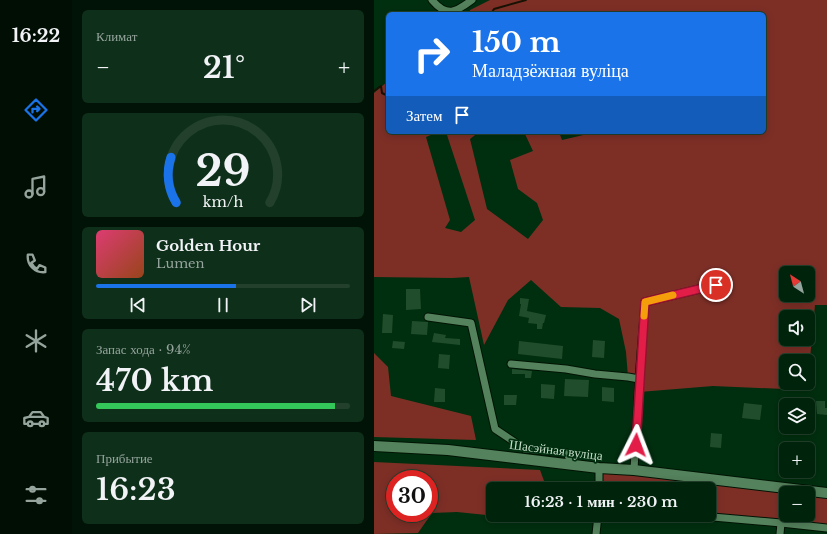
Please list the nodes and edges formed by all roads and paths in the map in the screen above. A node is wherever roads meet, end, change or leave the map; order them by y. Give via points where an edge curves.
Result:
1 (432, 0) edge
2 (472, 0) edge
3 (716, 285) dead end
4 (428, 317) dead end
5 (511, 364) dead end
6 (639, 379) junction
7 (374, 446) edge
8 (572, 465) junction
9 (599, 468) junction
10 (634, 470) junction
11 (600, 482) edge
12 (827, 493) edge
13 (716, 517) edge
14 (597, 522) edge
15 (781, 523) junction
16 (827, 528) edge
17 (596, 534) edge
18 (780, 534) edge

1 - 2 street via 448,12 462,8
3 - 6 street via 645,302
4 - 8 street via 471,323 495,429 526,449 567,453
5 - 6 street
6 - 10 street
7 - 8 main road, Шасэйная вуліца via 448,450
8 - 9 main road, Шасэйная вуліца
9 - 10 main road, Шасэйная вуліца
9 - 11 street
10 - 12 main road, Шасэйная вуліца
13 - 15 street
14 - 17 street
15 - 16 street
15 - 18 street

